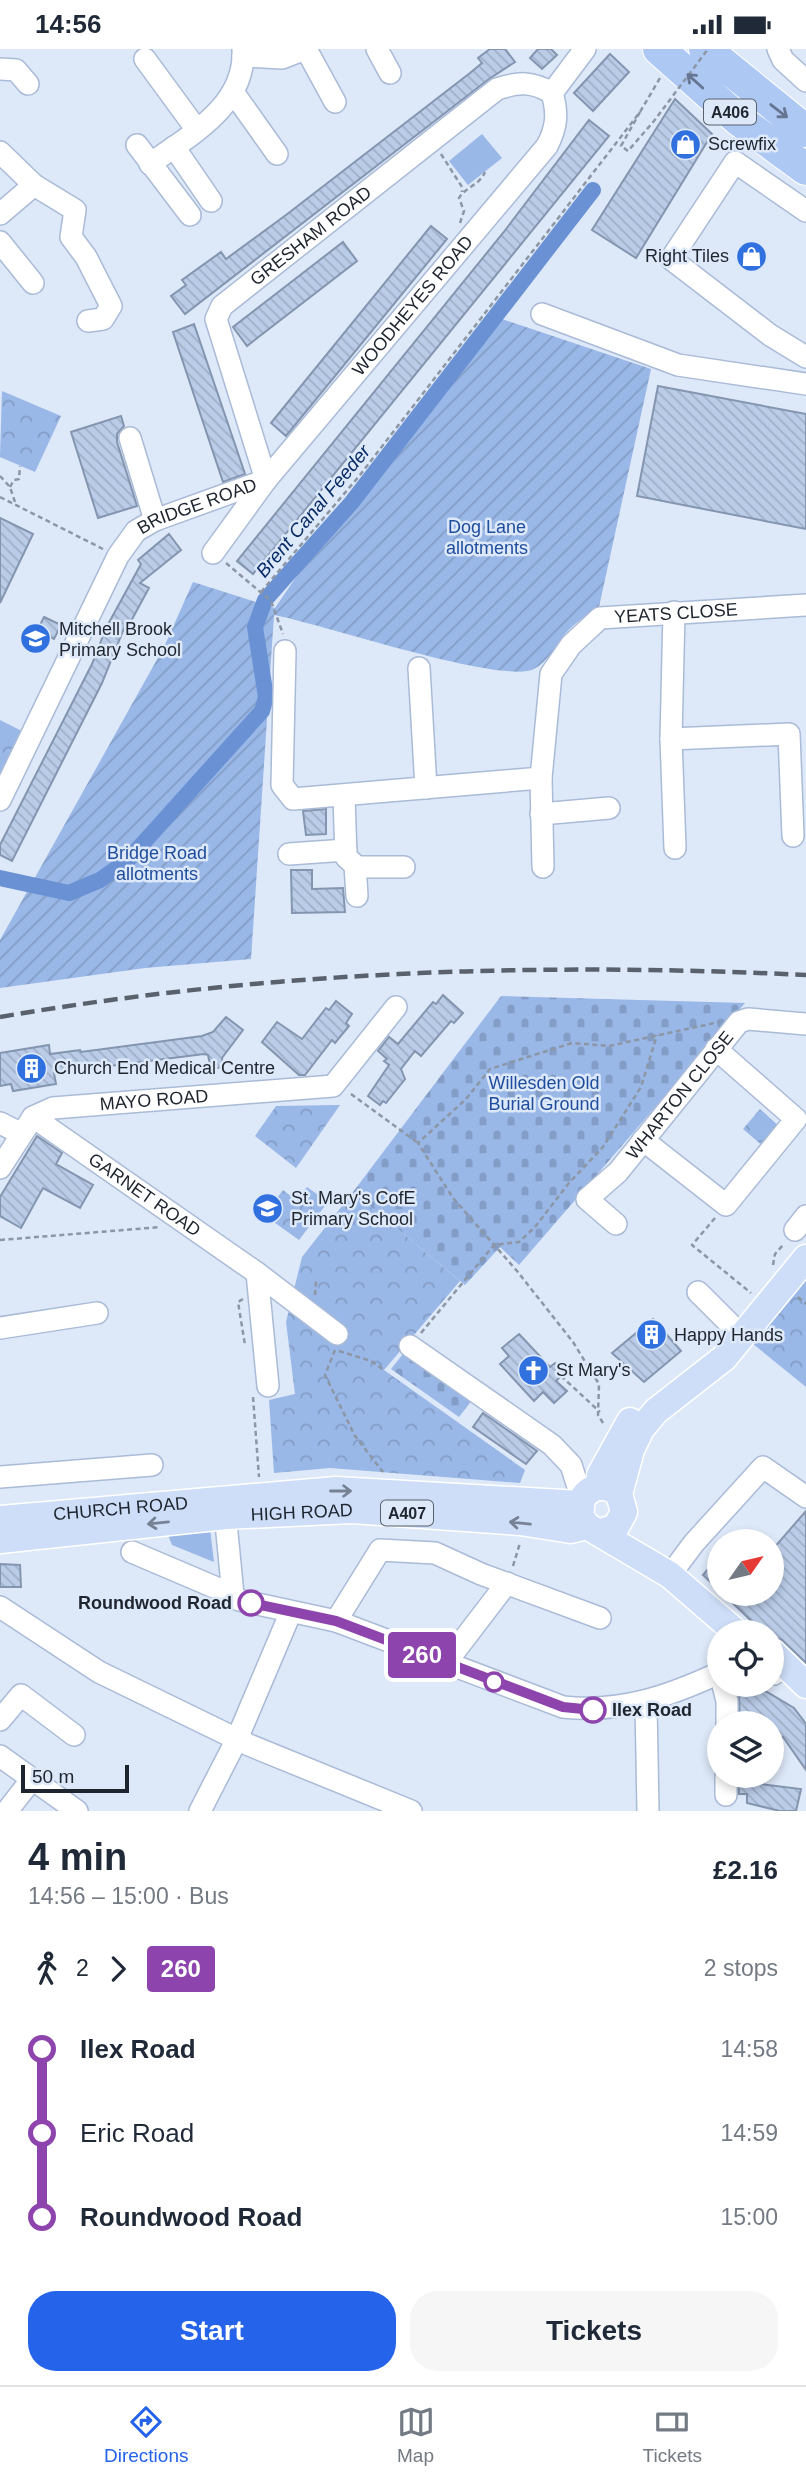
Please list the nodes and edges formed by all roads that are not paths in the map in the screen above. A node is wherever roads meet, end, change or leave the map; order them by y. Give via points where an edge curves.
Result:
1 (306, 49) edge
2 (377, 49) edge
3 (585, 49) edge
4 (707, 49) edge
5 (778, 49) edge
6 (243, 53) edge
7 (145, 59) dead end
8 (661, 61) edge
9 (0, 69) edge
10 (390, 73) dead end
11 (806, 81) edge
12 (28, 84) dead end
13 (233, 92) junction
14 (552, 93) junction
15 (335, 102) dead end
16 (197, 130) junction
17 (806, 131) edge
18 (137, 145) dead end
19 (174, 147) junction
20 (0, 152) edge
21 (277, 155) dead end
22 (150, 164) junction
23 (806, 169) edge
24 (34, 185) junction
25 (211, 201) dead end
26 (806, 211) edge
27 (0, 215) edge
28 (190, 215) dead end
29 (0, 242) edge
30 (33, 283) dead end
31 (542, 314) dead end
32 (88, 321) dead end
33 (806, 357) edge
34 (806, 384) edge
35 (130, 438) dead end
36 (266, 480) junction
37 (155, 520) junction
38 (213, 552) road end
39 (806, 605) edge
40 (674, 611) junction
41 (285, 651) road end
42 (419, 667) dead end
43 (671, 739) junction
44 (541, 778) junction
45 (426, 788) junction
46 (344, 796) junction
47 (0, 800) edge
48 (609, 809) dead end
49 (541, 814) junction
50 (793, 836) dead end
51 (675, 848) dead end
52 (289, 854) dead end
53 (351, 858) junction
54 (404, 867) dead end
55 (543, 867) dead end
56 (356, 896) dead end
57 (396, 1007) dead end
58 (806, 1024) edge
59 (716, 1049) junction
60 (0, 1123) edge
61 (26, 1125) junction
62 (643, 1140) junction
63 (0, 1168) edge
64 (616, 1224) dead end
65 (806, 1258) edge
66 (257, 1273) junction
67 (698, 1292) dead end
68 (97, 1313) dead end
69 (0, 1328) edge
70 (742, 1336) junction
71 (336, 1342) road end
72 (410, 1346) road end
73 (260, 1386) road end
74 (152, 1465) dead end
75 (0, 1477) edge
76 (806, 1497) edge
77 (225, 1507) junction
78 (599, 1509) junction
79 (0, 1519) edge
80 (0, 1540) edge
81 (132, 1552) dead end
82 (673, 1572) junction
83 (507, 1583) junction
84 (233, 1595) junction
85 (0, 1607) edge
86 (290, 1614) junction
87 (600, 1618) dead end
88 (723, 1620) edge
89 (734, 1620) edge
90 (336, 1621) junction
91 (445, 1664) junction
92 (784, 1673) edge
93 (784, 1677) edge
94 (707, 1679) edge
95 (806, 1685) edge
96 (806, 1695) edge
97 (646, 1703) junction
98 (0, 1720) edge
99 (74, 1735) dead end
100 (237, 1739) junction
101 (0, 1756) edge
102 (33, 1779) junction
103 (7, 1811) edge
104 (77, 1811) edge
105 (200, 1811) edge
106 (411, 1811) edge
107 (648, 1811) edge

1 - 6 street via 282,58
1 - 15 street
2 - 10 street
3 - 14 street
4 -> 17 highway, A406
5 - 11 street
6 - 13 street
7 - 16 street
23 -> 8 highway, A406
9 - 12 street via 16,70
13 - 16 street via 220,112
13 - 21 street
14 - 36 street, WOODHEYES ROAD via 556,129 547,146
14 - 36 street, GRESHAM ROAD via 538,84 517,82 497,89 222,306 216,319
16 - 19 street
18 - 22 street
19 - 22 street
19 - 25 street
20 - 24 street
22 - 28 street
24 - 27 street
24 - 32 street via 81,212 71,237 111,306 103,319
26 - 33 street via 735,162 671,259
29 - 30 street
31 - 34 street via 678,365
35 - 37 street
36 - 37 street, BRIDGE ROAD
36 - 38 street, WOODHEYES ROAD
37 - 47 street, BRIDGE ROAD via 136,531 118,556
39 - 40 street, YEATS CLOSE
40 - 43 street
40 - 44 street, YEATS CLOSE via 600,618 571,645 551,674
41 - 46 street via 282,785 293,799
42 - 45 street
43 - 50 street via 789,734
43 - 51 street
44 - 45 street
44 - 49 street, YEATS CLOSE
45 - 46 street
46 - 53 street
48 - 49 street
49 - 55 street, YEATS CLOSE
52 - 53 street
53 - 54 street
53 - 56 street
57 - 61 street, MAYO ROAD via 333,1086 52,1108
58 - 59 street, WHARTON CLOSE via 748,1019 739,1022
59 - 62 street, WHARTON CLOSE
59 - 62 street via 796,1119 726,1205
60 - 61 street, GARNET ROAD
61 - 63 street
61 - 66 street, GARNET ROAD
62 - 64 street, WHARTON CLOSE via 587,1199
65 - 70 main road via 760,1295
66 - 71 street, GARNET ROAD
66 - 73 street
67 - 70 street
68 - 69 street
70 - 78 main road via 724,1358 698,1375 641,1429
72 - 78 street via 552,1445
74 - 75 street
76 - 82 street via 763,1467
77 - 78 main road, HIGH ROAD / A407 via 352,1510 571,1530
77 - 79 main road, CHURCH ROAD / A407
77 -> 80 main road, CHURCH ROAD / A407
77 - 84 street
78 - 82 main road
81 - 84 street
82 - 88 main road
82 - 89 main road
83 - 87 street
83 - 90 street via 435,1553 380,1550
83 - 91 street
84 - 86 street
85 - 100 street via 99,1672
86 - 90 street
86 - 100 street
90 - 91 street
91 - 97 street via 563,1707 593,1710
92 - 95 main road
93 - 96 main road
94 - 97 street
97 - 107 street
98 - 99 street via 21,1695
100 - 105 street
100 - 106 street
101 - 102 street
102 - 103 street
102 - 104 street

